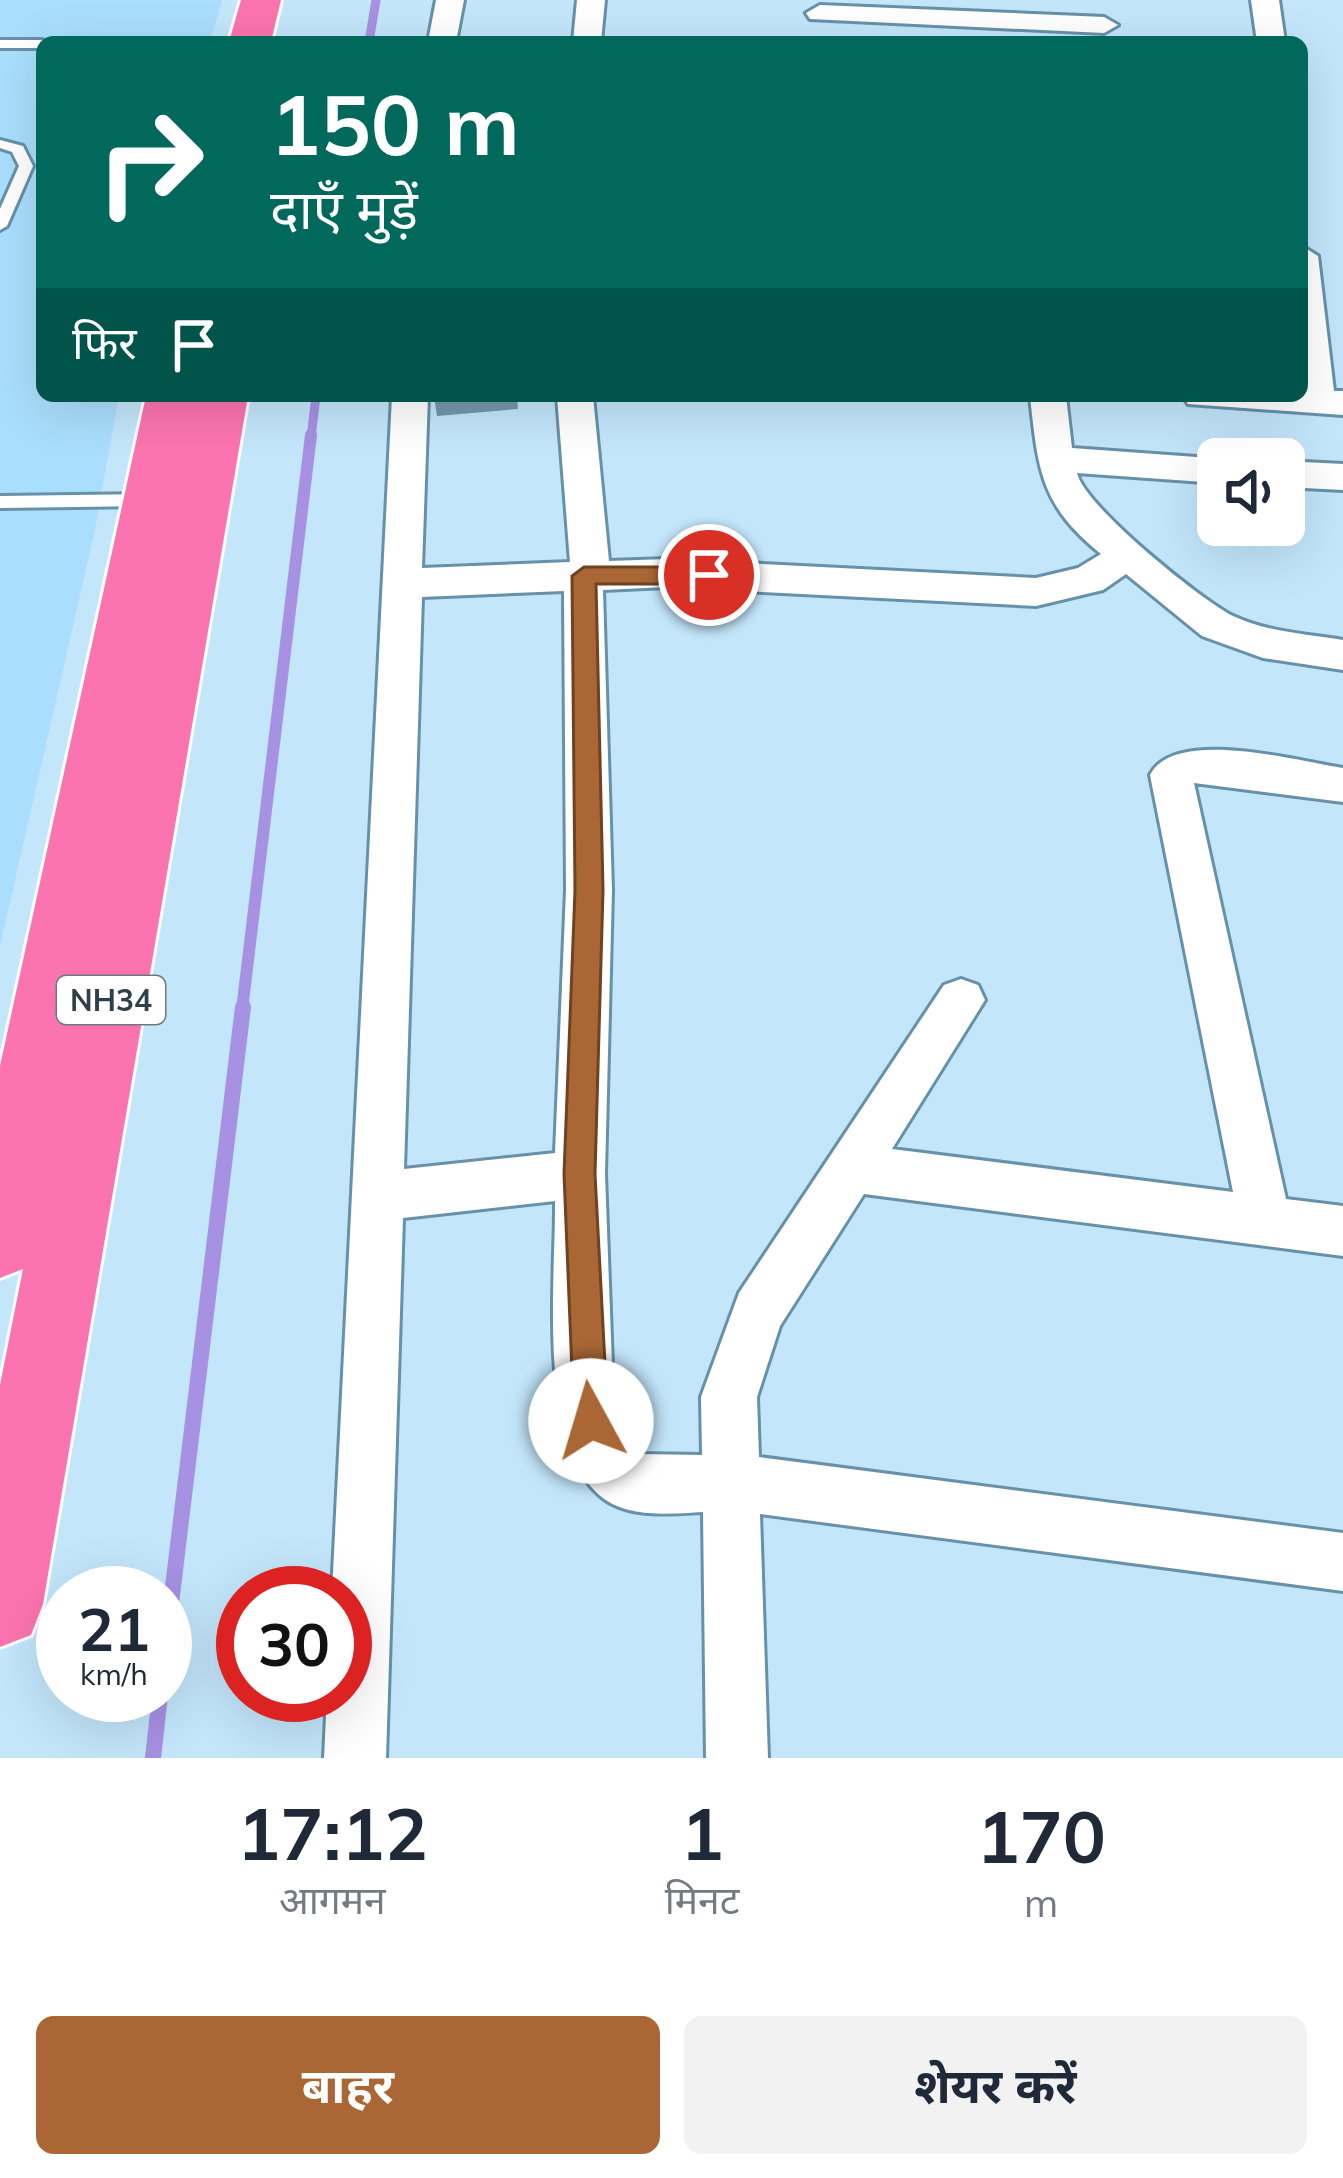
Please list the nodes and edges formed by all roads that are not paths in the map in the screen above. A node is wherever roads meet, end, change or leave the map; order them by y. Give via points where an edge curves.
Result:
1 (261, 0) edge
2 (296, 0) edge
3 (449, 0) edge
4 (591, 0) edge
5 (1265, 0) edge
6 (821, 18) edge
7 (1104, 22) edge
8 (252, 36) edge
9 (288, 36) edge
10 (443, 36) edge
11 (587, 36) edge
12 (1270, 36) edge
13 (0, 44) edge
14 (36, 44) edge
15 (0, 145) edge
16 (0, 226) edge
17 (1308, 267) edge
18 (1326, 299) edge
19 (172, 402) edge
20 (219, 402) edge
21 (410, 402) edge
22 (575, 402) edge
23 (1049, 402) edge
24 (1331, 402) edge
25 (1055, 459) junction
26 (1197, 469) edge
27 (1305, 475) edge
28 (1343, 477) edge
29 (177, 500) junction
30 (0, 502) edge
31 (1129, 554) junction
32 (587, 576) junction
33 (401, 583) junction
34 (1343, 656) edge
35 (1343, 785) edge
36 (961, 1000) dead end
37 (849, 1168) junction
38 (580, 1174) junction
39 (374, 1197) junction
40 (1265, 1221) junction
41 (1343, 1231) edge
42 (0, 1241) edge
43 (730, 1482) junction
44 (1343, 1562) edge
45 (0, 1604) edge
46 (355, 1758) edge
47 (737, 1758) edge

1 - 8 highway
2 - 9 highway
3 - 10 street
4 - 11 street
5 - 12 street
6 - 7 street
13 - 14 lane
15 - 16 lane via 18,148 26,166
17 - 18 street
18 - 24 street
19 - 29 highway, NH34
20 - 29 highway, NH34
21 - 33 street
22 - 32 street
23 - 25 street
25 - 26 street
25 - 31 street via 1061,487 1088,524
27 - 28 street
29 - 30 lane
29 - 42 highway, NH34
29 - 45 highway, NH34
31 - 32 street via 1089,580 1036,592
31 - 34 street via 1216,625 1263,643
32 - 33 street
32 - 38 street
33 - 39 street
35 - 40 street via 1192,764 1171,775
36 - 37 street
37 - 40 street
37 - 43 street via 758,1312 729,1397
38 - 39 street
38 - 43 street via 586,1393 596,1450 624,1479 659,1486
39 - 46 street
40 - 41 street
43 - 44 street
43 - 47 street

